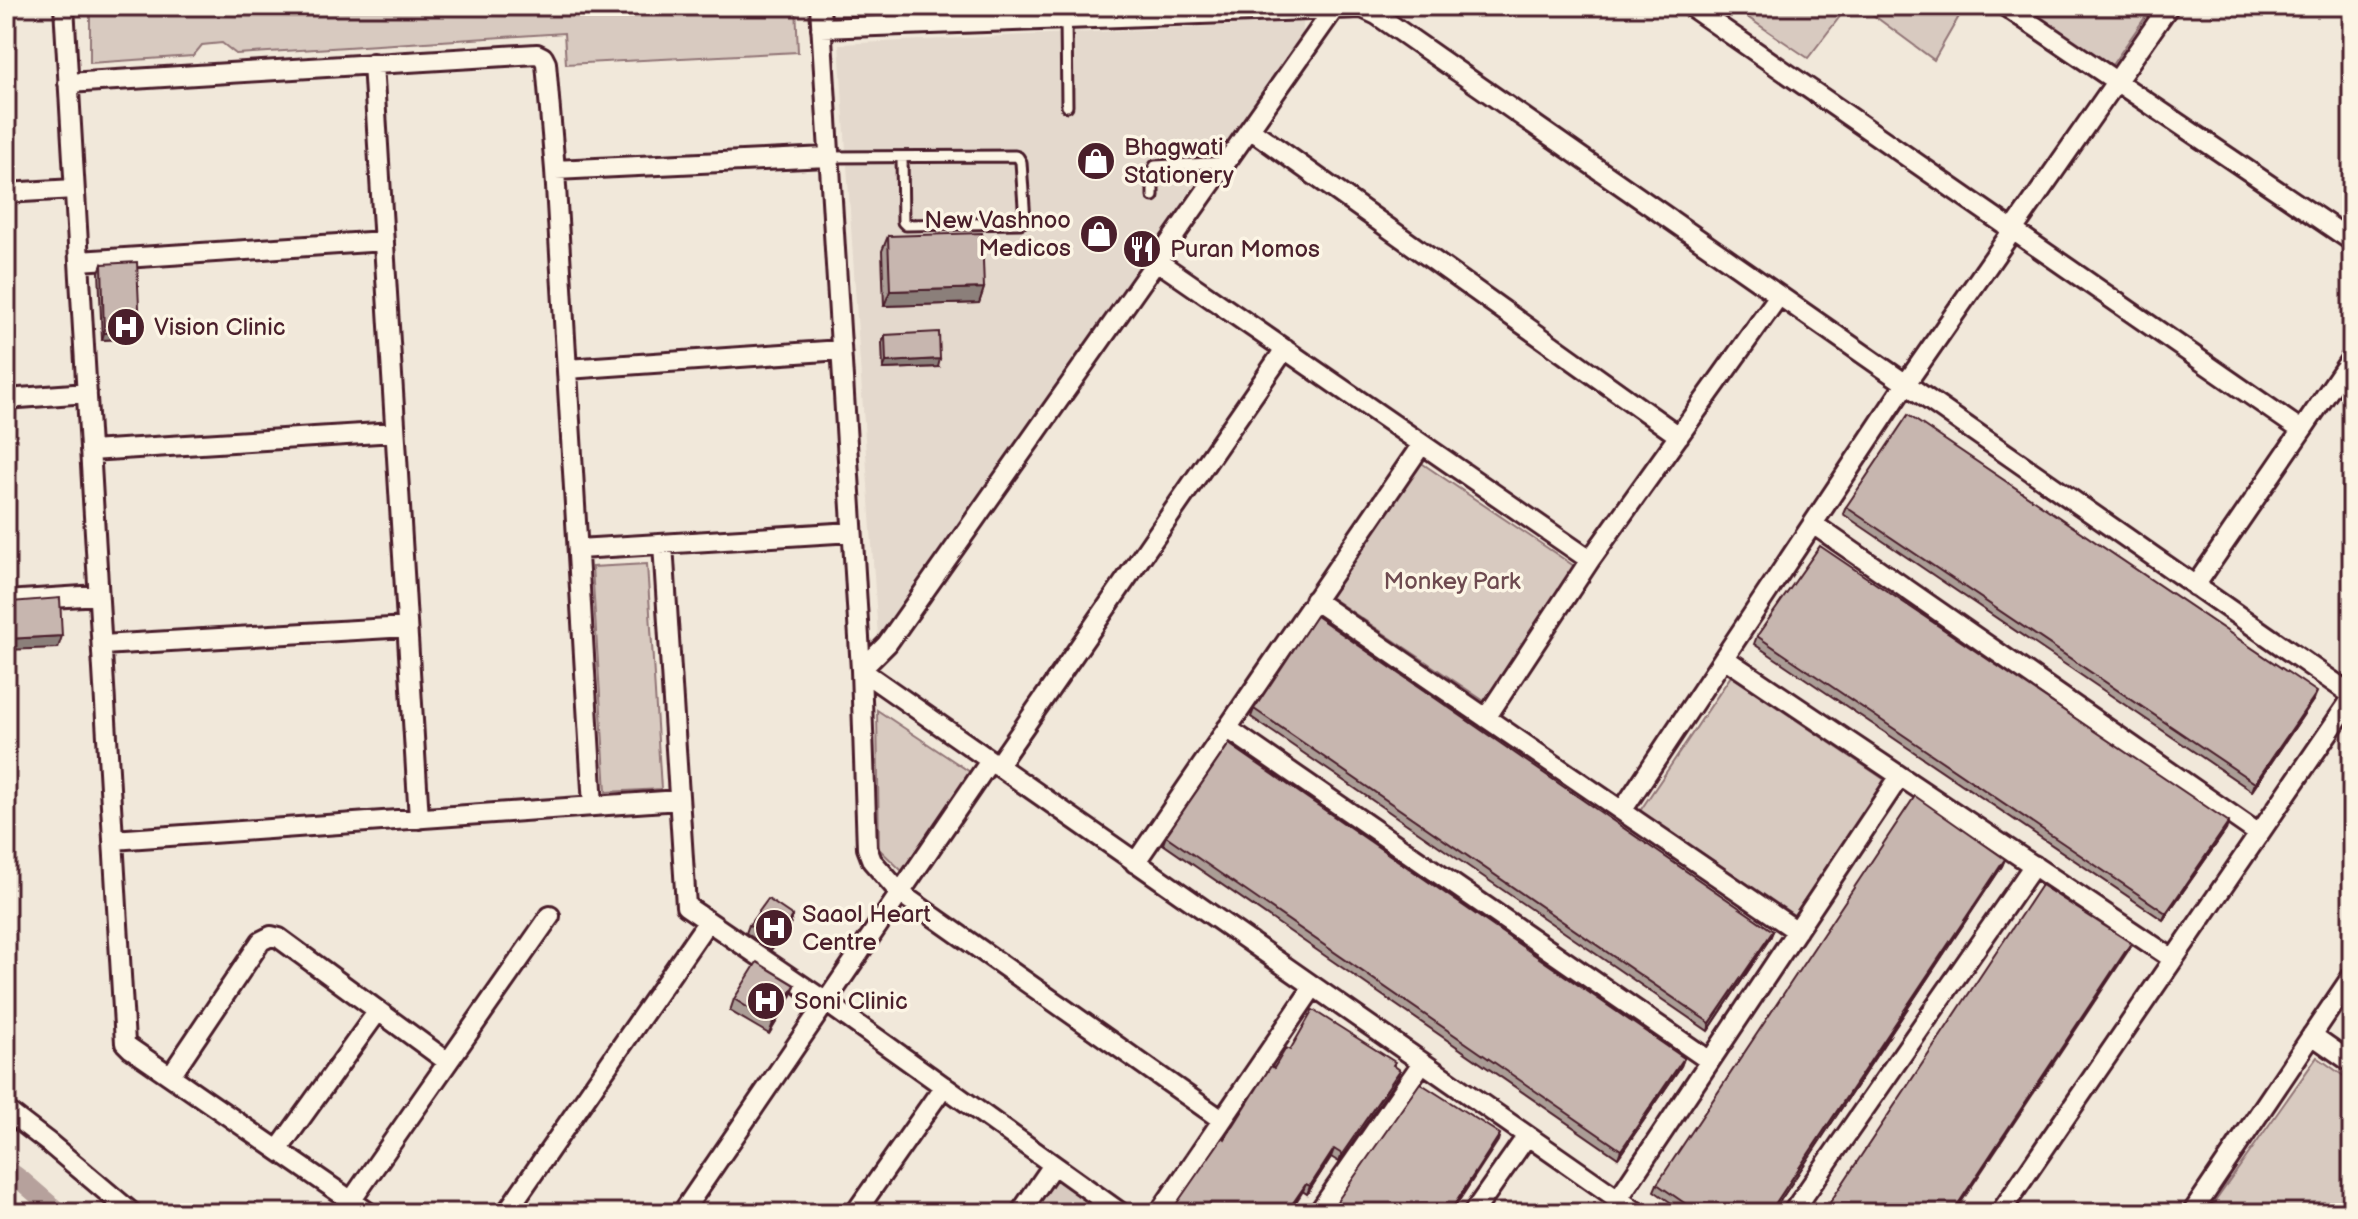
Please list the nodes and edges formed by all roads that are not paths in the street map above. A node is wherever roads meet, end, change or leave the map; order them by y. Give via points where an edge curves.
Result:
1 (64, 6) edge
2 (820, 6) edge
3 (1690, 6) edge
4 (2005, 6) edge
5 (2169, 6) edge
6 (1334, 9) junction
7 (1066, 19) junction
8 (821, 28) junction
9 (373, 63) junction
10 (68, 83) junction
11 (2117, 84) junction
12 (1067, 106) dead end
13 (1250, 129) junction
14 (827, 157) junction
15 (902, 157) junction
16 (1227, 162) junction
17 (555, 170) junction
18 (74, 189) junction
19 (6, 193) edge
20 (1153, 196) dead end
21 (2013, 231) junction
22 (384, 241) junction
23 (2352, 241) edge
24 (79, 261) junction
25 (1157, 261) junction
26 (1778, 297) junction
27 (1285, 349) junction
28 (841, 350) junction
29 (2352, 357) edge
30 (567, 369) junction
31 (1905, 385) junction
32 (87, 393) junction
33 (6, 399) edge
34 (2301, 430) junction
35 (395, 432) junction
36 (1679, 436) junction
37 (1422, 444) junction
38 (90, 451) junction
39 (1813, 524) junction
40 (852, 532) junction
41 (663, 544) junction
42 (578, 549) junction
43 (1590, 560) junction
44 (2195, 586) junction
45 (98, 595) junction
46 (1314, 600) junction
47 (6, 601) edge
48 (407, 627) junction
49 (102, 645) junction
50 (1724, 658) junction
51 (861, 670) junction
52 (2352, 696) edge
53 (1486, 718) junction
54 (2346, 720) edge
55 (1227, 728) junction
56 (994, 763) junction
57 (1900, 776) junction
58 (679, 800) junction
59 (593, 806) junction
60 (1622, 811) junction
61 (419, 819) junction
62 (2259, 834) junction
63 (113, 840) junction
64 (1135, 863) junction
65 (2034, 865) junction
66 (900, 893) junction
67 (550, 916) dead end
68 (708, 921) junction
69 (1797, 931) junction
70 (2173, 959) junction
71 (2352, 976) edge
72 (1313, 987) junction
73 (826, 1002) junction
74 (378, 1011) junction
75 (2312, 1035) junction
76 (1710, 1061) junction
77 (448, 1062) junction
78 (1422, 1063) junction
79 (2352, 1063) edge
80 (171, 1075) junction
81 (944, 1086) junction
82 (6, 1110) edge
83 (1222, 1120) junction
84 (1527, 1136) junction
85 (278, 1150) junction
86 (1053, 1165) junction
87 (1618, 1199) junction
88 (351, 1201) junction
89 (132, 1213) edge
90 (369, 1213) edge
91 (506, 1213) edge
92 (682, 1213) edge
93 (855, 1213) edge
94 (1020, 1213) edge
95 (1121, 1213) edge
96 (1159, 1213) edge
97 (1318, 1213) edge
98 (1473, 1213) edge
99 (1638, 1213) edge
100 (1792, 1213) edge
101 (2000, 1213) edge
102 (2192, 1213) edge

1 - 10 street
2 - 8 street
3 - 21 street
4 - 11 street
5 - 11 street
6 - 7 street
6 - 13 street
6 - 26 street via 1362,8 1377,15
7 - 8 street
7 - 12 lane
8 - 14 street
9 - 10 street
9 - 17 street via 543,57
9 - 22 street
10 - 18 street
11 - 21 street
11 - 23 street
13 - 16 street
13 - 36 street
14 - 15 lane
14 - 17 street
14 - 28 street
15 - 15 lane via 1018,157 1025,221 906,225
16 - 20 lane via 1155,166
16 - 25 street
17 - 30 street
18 - 19 street
18 - 24 street
21 - 31 street
21 - 34 street
22 - 24 street
22 - 35 street
24 - 32 street
25 - 27 street
25 - 51 street via 887,644
26 - 31 street
26 - 36 street
27 - 37 street
27 - 56 street
28 - 30 street
28 - 40 street
29 - 34 street
30 - 42 street
31 - 39 street
31 - 44 street
32 - 33 street
32 - 38 street
34 - 44 street
35 - 38 street
35 - 48 street
36 - 43 street
37 - 43 street
37 - 46 street
38 - 45 street
39 - 50 street
39 - 62 street
40 - 41 street
40 - 51 street
41 - 42 street
41 - 58 street
42 - 59 street
43 - 53 street
44 - 52 street
45 - 47 street
45 - 49 street
46 - 53 street
46 - 55 street
48 - 49 street
48 - 61 street
49 - 63 street
50 - 57 street
50 - 60 street
51 - 56 street
51 - 66 street via 867,848
52 - 54 street
53 - 60 street
54 - 62 street
55 - 64 street
55 - 76 street
56 - 64 street
56 - 66 street
57 - 65 street
57 - 69 street
58 - 59 street
58 - 68 street via 684,901 688,910
59 - 61 street
60 - 69 street
61 - 63 street
62 - 70 street
63 - 80 street via 125,1043
64 - 72 street
65 - 70 street
65 - 100 street
66 - 73 street
66 - 83 street
67 - 77 street
68 - 73 street
68 - 91 street
69 - 76 street
70 - 101 street
71 - 75 street
72 - 78 street
72 - 83 street
73 - 81 street
73 - 92 street
74 - 77 street
74 - 80 street via 279,938 265,937
74 - 85 street
75 - 79 street
75 - 102 street
76 - 87 street
77 - 88 street
78 - 84 street
78 - 97 street
80 - 85 street
81 - 86 street
81 - 93 street
82 - 89 street
83 - 96 street
84 - 87 street
84 - 98 street
85 - 88 street
86 - 94 street
86 - 95 street
87 - 99 street
88 - 90 street

